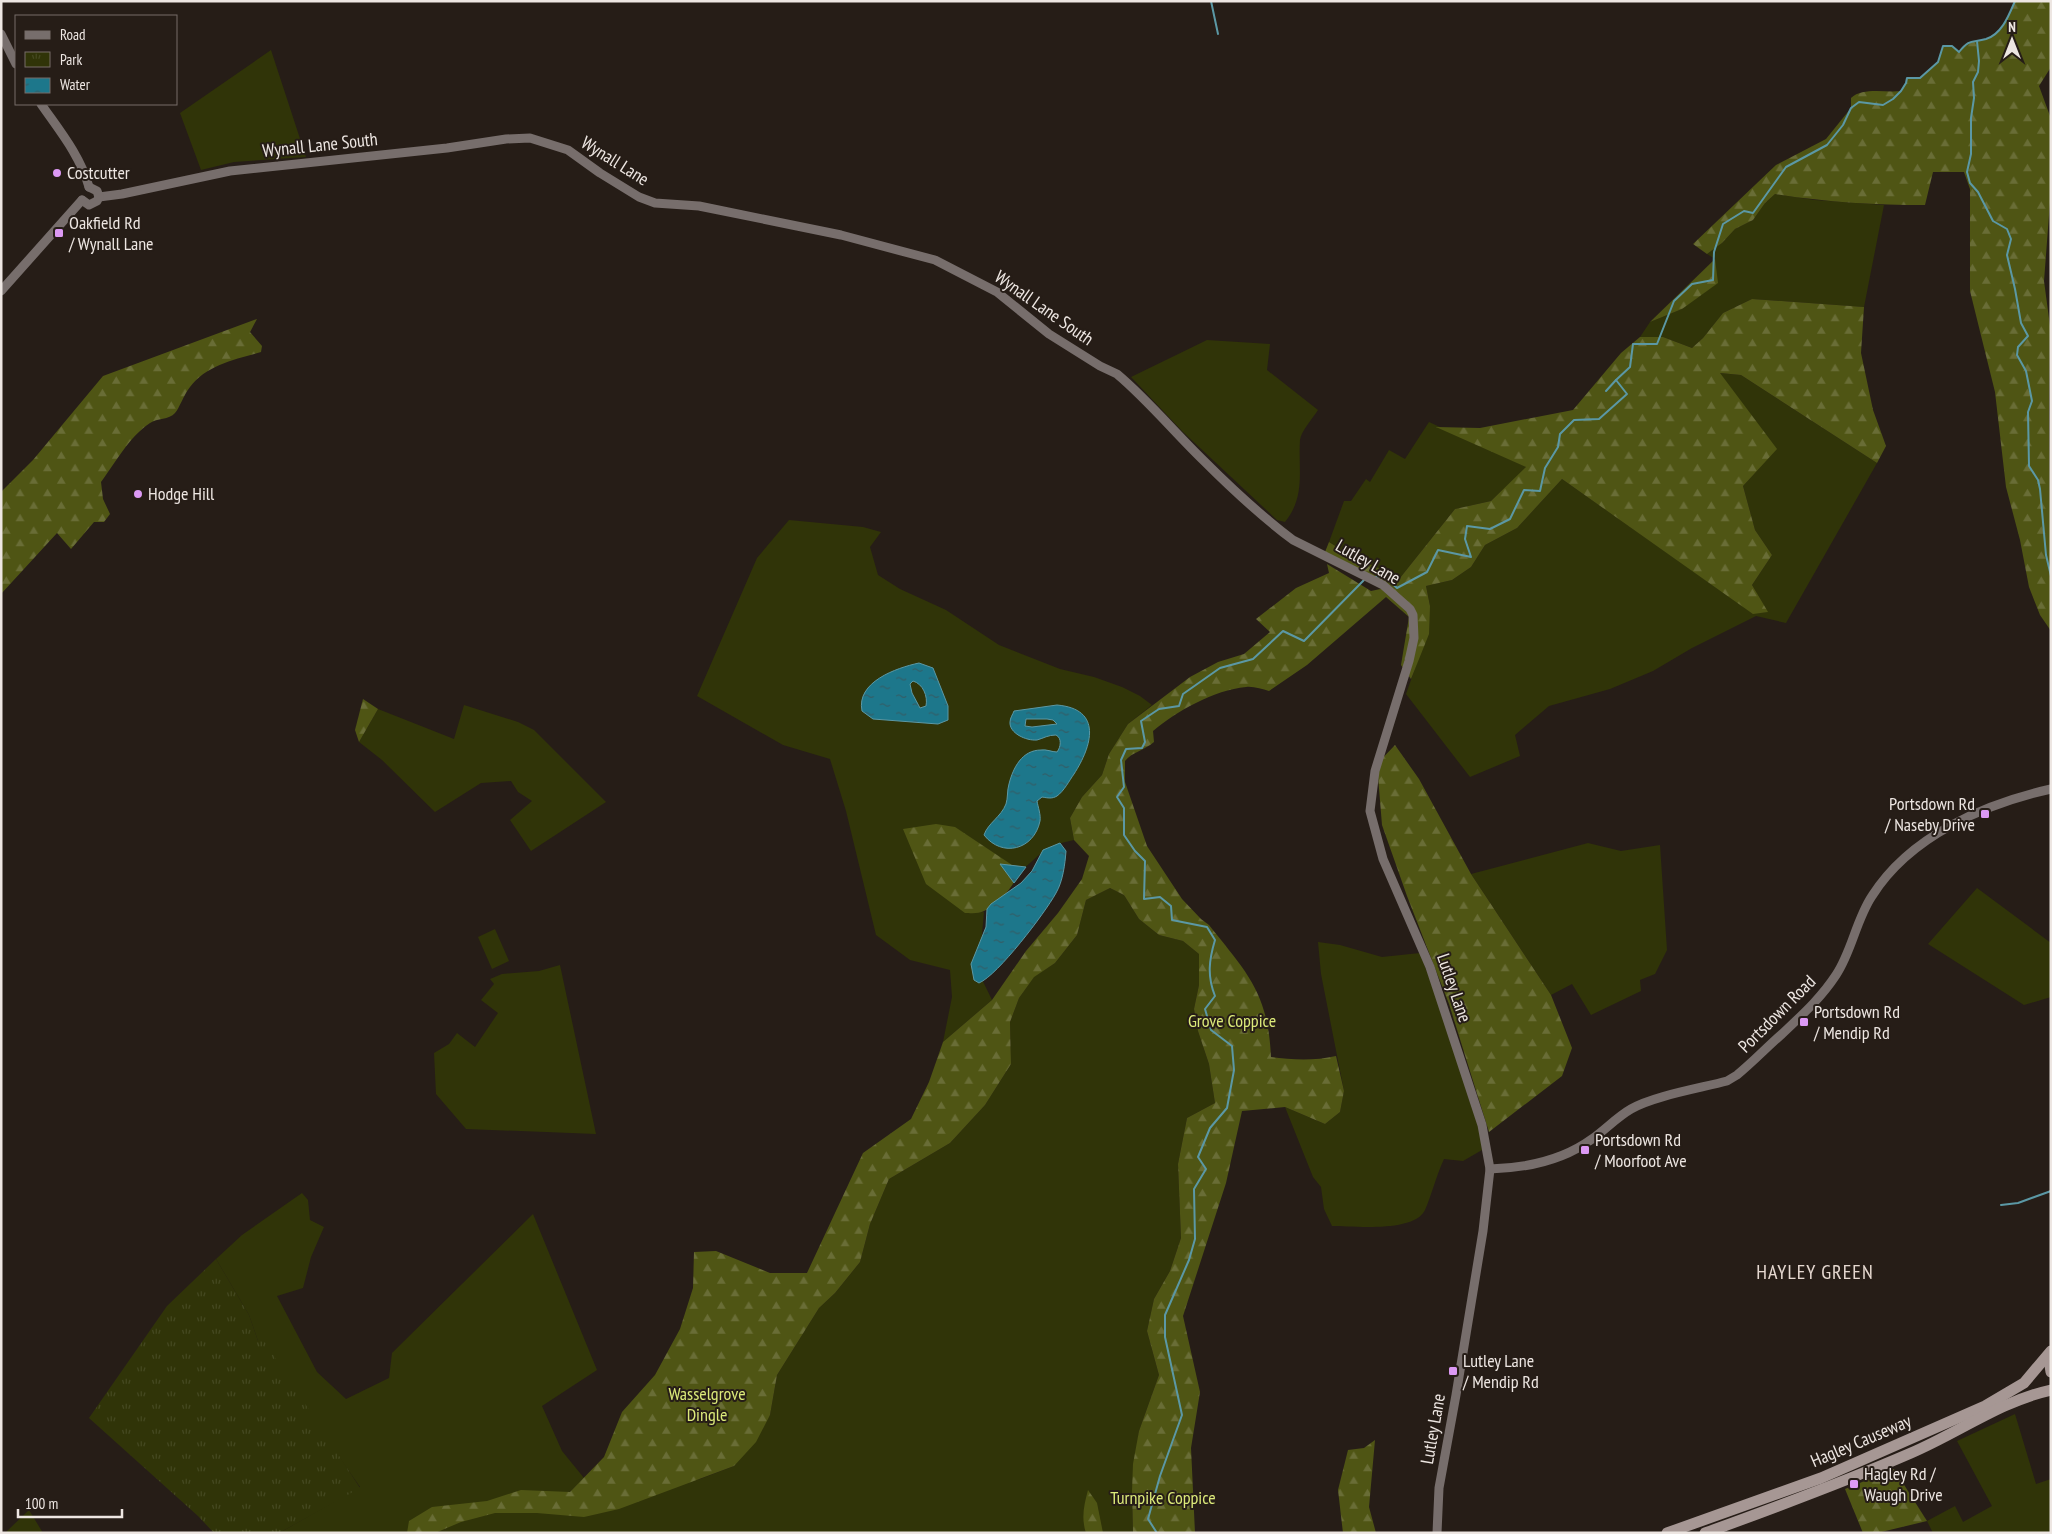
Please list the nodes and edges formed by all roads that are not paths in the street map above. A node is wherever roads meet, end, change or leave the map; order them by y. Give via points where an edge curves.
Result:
1 (1, 34) edge
2 (15, 62) edge
3 (43, 105) edge
4 (545, 142) joint
5 (89, 187) junction
6 (99, 197) junction
7 (82, 200) junction
8 (699, 206) joint
9 (1, 291) edge
10 (1285, 534) joint
11 (2051, 789) edge
12 (1490, 1169) junction
13 (2051, 1351) edge
14 (2051, 1372) edge
15 (2051, 1390) edge
16 (1437, 1533) edge
17 (1667, 1533) edge
18 (1705, 1533) edge

1 - 2 street
3 - 5 street via 78,158
4 - 6 street, Wynall Lane South via 530,138 506,139 230,171
4 - 8 street, Wynall Lane via 568,150 639,197 655,203
5 - 6 street via 95,188
5 - 7 street via 82,192
6 - 7 street via 94,204
7 - 9 street
8 - 10 street, Wynall Lane South via 841,235 935,260 997,292 1049,334 1121,378 1204,462
10 - 12 street, Lutley Lane via 1383,585 1413,615 1414,638 1409,661 1375,771 1370,811 1383,859 1430,966 1482,1125
11 - 12 street, Portsdown Road via 2004,802 1972,816 1926,841 1898,863 1872,896 1845,959 1823,993 1737,1075 1727,1081 1631,1108 1573,1151 1523,1167
12 - 16 street, Lutley Lane via 1483,1231 1439,1488
13 - 14 highway
13 - 17 highway, Hagley Causeway via 2024,1383 1985,1406 1821,1478
15 - 18 highway, Hagley Causeway via 2024,1398 1913,1452 1826,1489

